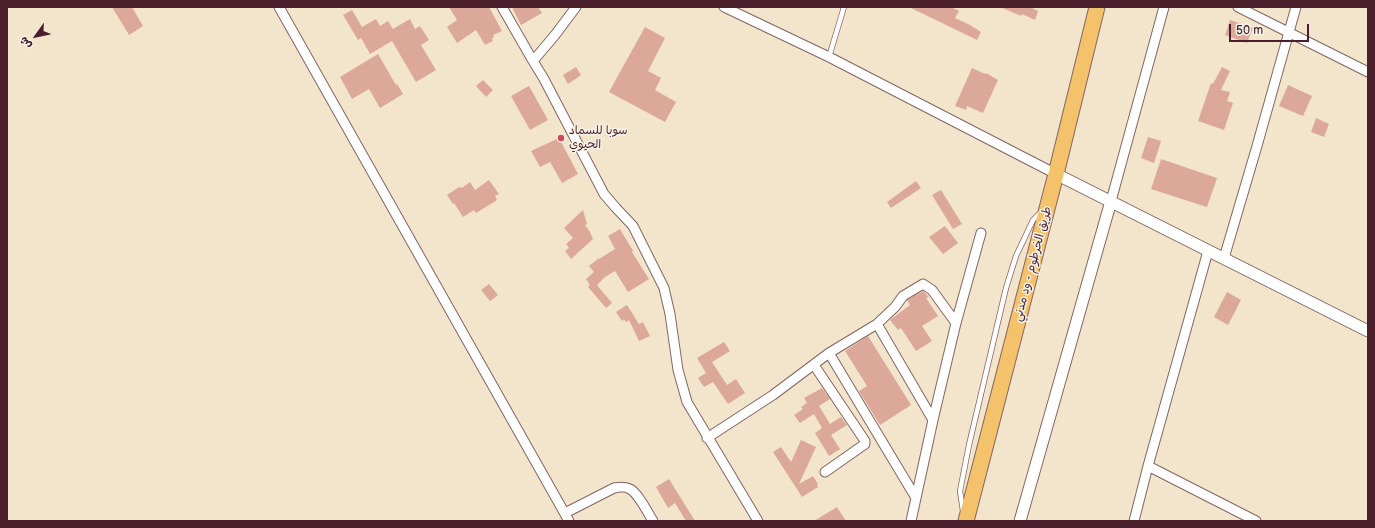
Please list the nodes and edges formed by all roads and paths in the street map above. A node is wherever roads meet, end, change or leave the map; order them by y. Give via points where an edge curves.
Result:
1 (279, 7) edge
2 (502, 7) edge
3 (576, 7) edge
4 (724, 7) edge
5 (844, 7) edge
6 (1097, 7) edge
7 (1164, 7) edge
8 (1238, 7) edge
9 (1296, 7) edge
10 (1289, 32) junction
11 (829, 57) junction
12 (533, 60) junction
13 (1368, 72) edge
14 (1056, 174) junction
15 (1111, 201) junction
16 (981, 233) dead end
17 (1208, 251) junction
18 (1224, 258) junction
19 (956, 323) junction
20 (877, 324) junction
21 (1368, 331) edge
22 (829, 353) junction
23 (814, 365) junction
24 (933, 420) junction
25 (707, 438) junction
26 (1148, 466) junction
27 (826, 472) dead end
28 (916, 498) junction
29 (567, 517) edge
30 (653, 521) edge
31 (758, 521) edge
32 (911, 521) edge
33 (965, 521) edge
34 (1020, 521) edge
35 (1134, 521) edge
36 (1256, 521) edge

1 - 29 street
2 - 12 street
3 - 12 street
4 - 11 street
5 - 11 lane
6 - 14 highway, طريق الخرطوم - ود مدني
7 - 15 street
8 - 10 street
9 - 10 street
10 - 13 street
10 - 18 street
11 - 14 street
12 - 25 street via 604,194 633,226 661,281 670,310 683,392
14 - 15 street
14 - 33 highway, طريق الخرطوم - ود مدني
15 - 17 street
15 - 34 street
16 - 19 street
17 - 18 street
17 - 26 street
18 - 21 street
19 - 20 street via 932,290 923,284 903,296
19 - 24 street
20 - 22 street
20 - 24 street
22 - 23 street
22 - 28 street
23 - 25 street
23 - 27 street via 865,441 865,444
24 - 28 street
25 - 31 street
26 - 35 street
26 - 36 street
28 - 32 street
29 - 30 street via 614,488 622,487 630,489 636,495

